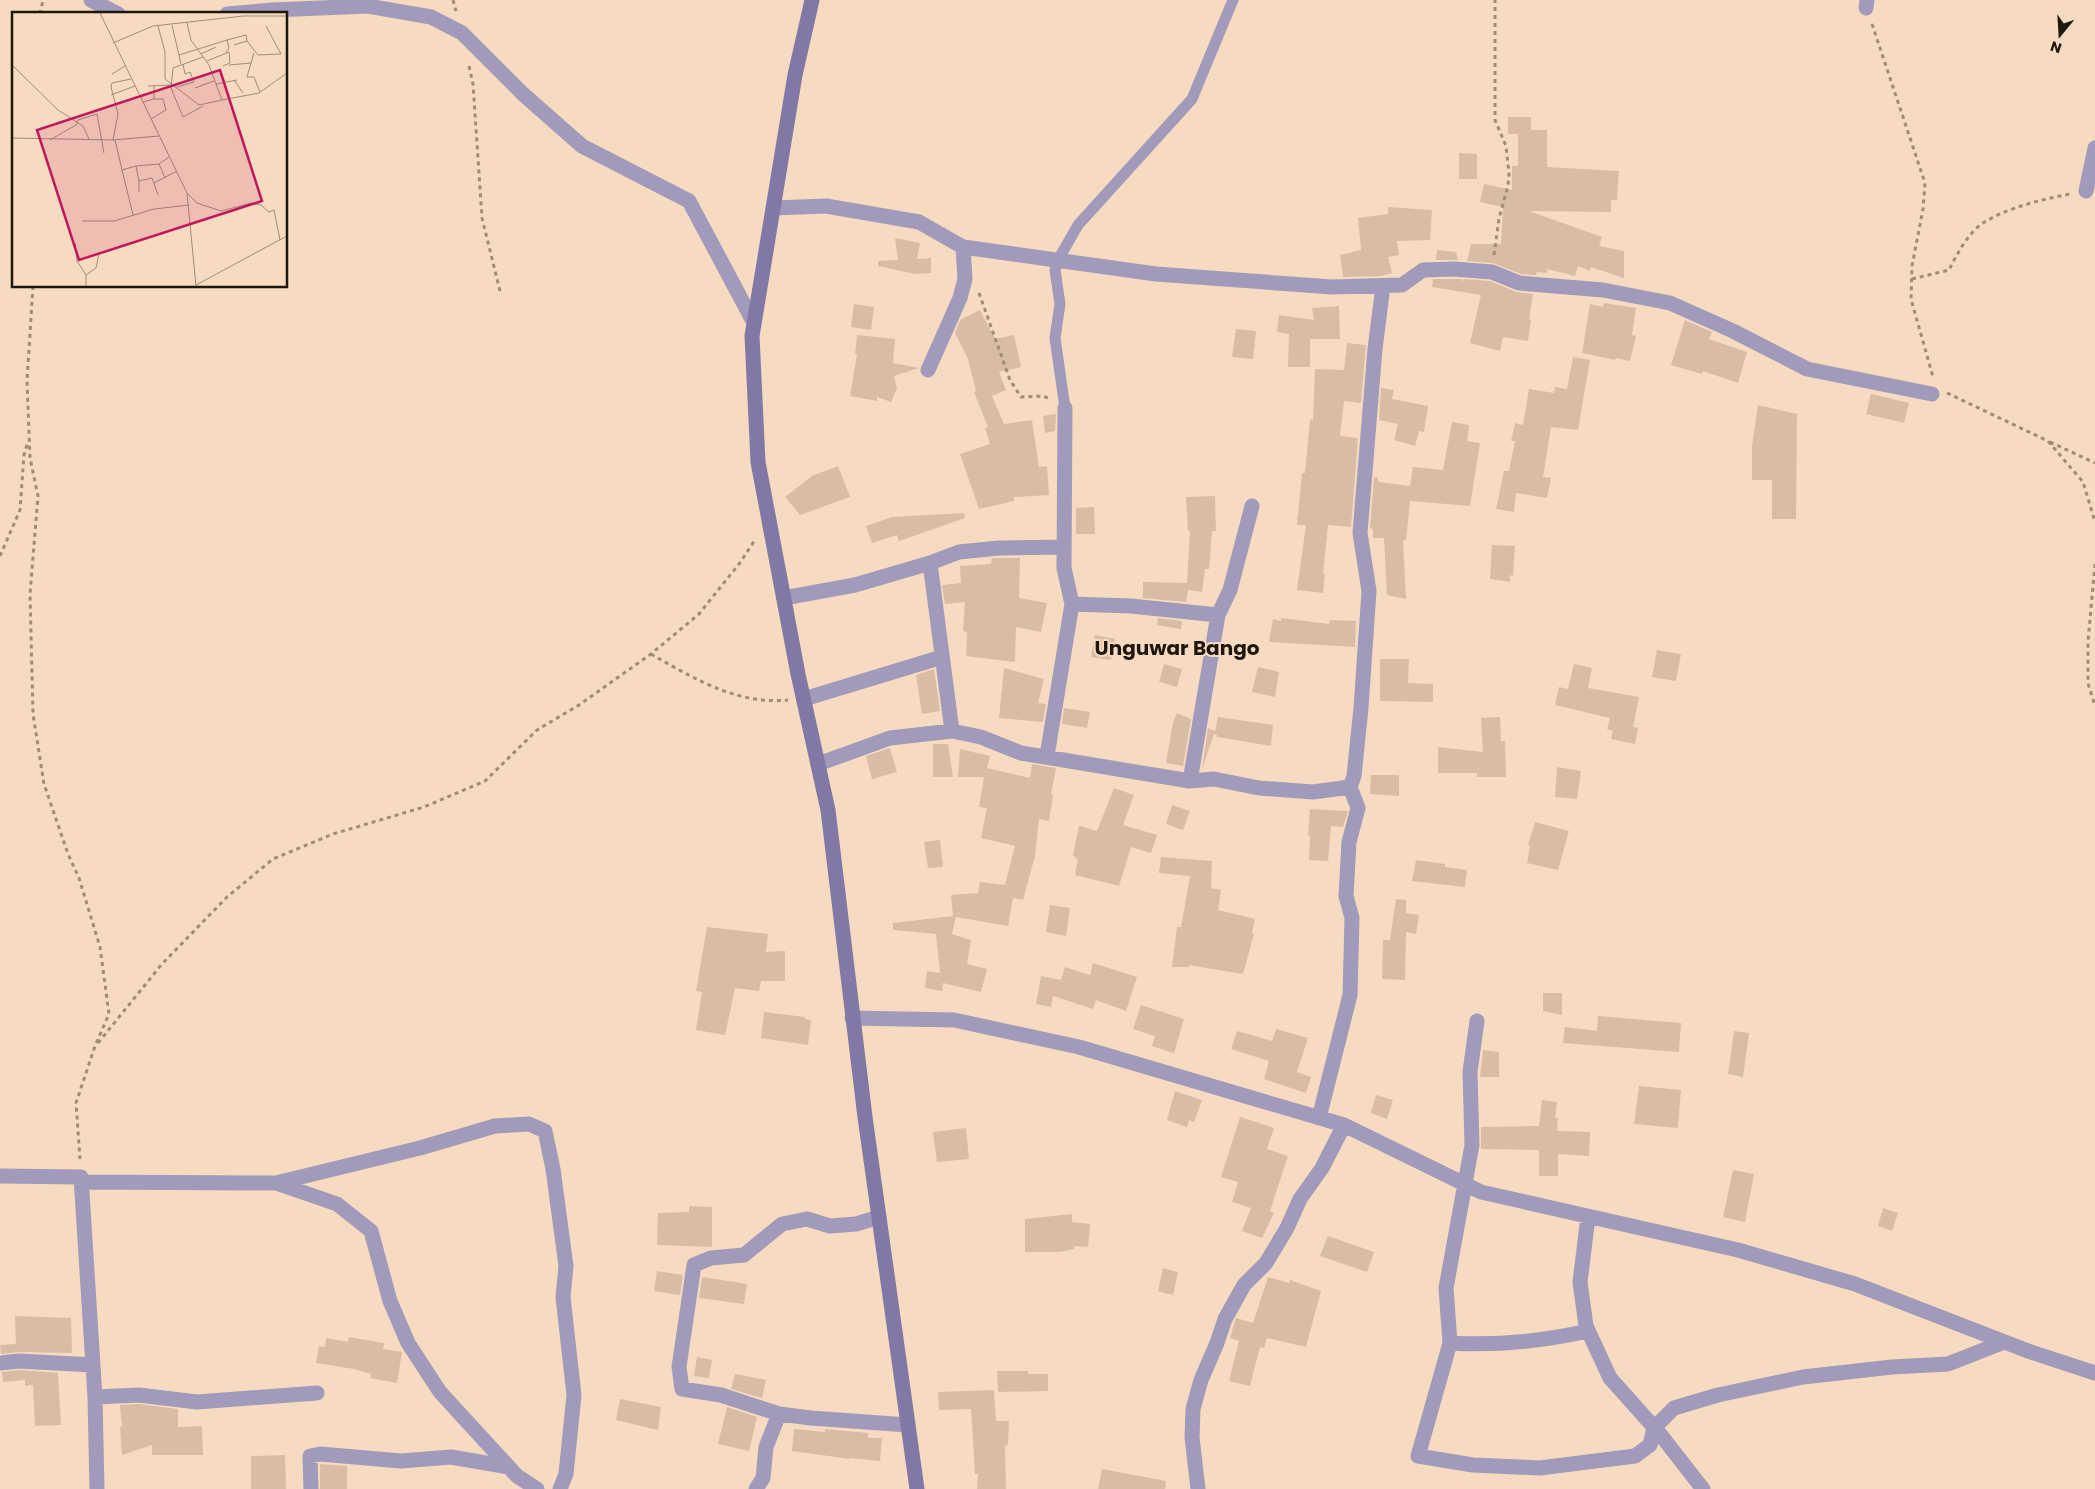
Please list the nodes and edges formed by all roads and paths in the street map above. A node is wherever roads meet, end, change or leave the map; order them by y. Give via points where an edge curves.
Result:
1 (91, 0) edge
2 (453, 0) edge
3 (812, 0) edge
4 (1233, 0) edge
5 (1495, 0) edge
6 (1867, 4) edge
7 (114, 12) edge
8 (250, 12) edge
9 (462, 33) junction
10 (2095, 148) edge
11 (2086, 191) joint
12 (773, 208) junction
13 (963, 247) junction
14 (1058, 260) junction
15 (1492, 272) junction
16 (1912, 280) junction
17 (1383, 286) junction
18 (34, 288) edge
19 (978, 291) dead end
20 (501, 295) dead end
21 (754, 323) junction
22 (928, 370) dead end
23 (1935, 391) junction
24 (1065, 408) junction
25 (29, 438) junction
26 (2048, 441) junction
27 (2095, 463) edge
28 (1252, 506) dead end
29 (769, 518) junction
30 (2095, 522) edge
31 (1064, 547) junction
32 (0, 556) edge
33 (930, 563) junction
34 (2095, 564) edge
35 (784, 598) junction
36 (1072, 604) junction
37 (1218, 615) junction
38 (651, 654) junction
39 (942, 657) junction
40 (804, 699) junction
41 (2095, 706) edge
42 (952, 731) junction
43 (1047, 756) junction
44 (818, 764) junction
45 (1190, 781) junction
46 (1350, 787) junction
47 (852, 1018) junction
48 (1477, 1021) dead end
49 (95, 1046) junction
50 (1319, 1118) junction
51 (1344, 1125) junction
52 (0, 1176) edge
53 (81, 1180) junction
54 (276, 1183) junction
55 (1465, 1184) junction
56 (879, 1217) junction
57 (1588, 1217) junction
58 (1588, 1331) junction
59 (1450, 1342) junction
60 (2004, 1342) junction
61 (0, 1363) edge
62 (93, 1365) junction
63 (2095, 1373) edge
64 (318, 1393) dead end
65 (96, 1396) junction
66 (779, 1414) junction
67 (908, 1425) junction
68 (1654, 1428) junction
69 (509, 1467) junction
70 (97, 1489) edge
71 (311, 1489) edge
72 (537, 1489) edge
73 (560, 1489) edge
74 (756, 1489) edge
75 (917, 1489) edge
76 (1198, 1489) edge
77 (1703, 1489) edge

1 - 7 street
2 - 9 path
3 - 12 main road via 795,75
4 - 14 lane via 1192,99 1078,225
5 - 15 path via 1495,120 1506,146 1509,174
6 - 16 path via 1925,183
8 - 9 street via 368,6 431,17
9 - 20 path via 473,84 482,218
9 - 21 street via 523,94 582,146 689,201
10 - 11 street
11 - 16 path via 2016,207 1982,224 1968,239 1949,270
12 - 13 street via 826,206 919,222
12 - 21 main road
13 - 14 street
13 - 22 street via 964,279 960,298
14 - 17 street via 1156,274 1332,287
14 - 24 lane via 1055,270 1060,304 1055,338
15 - 17 street via 1424,270 1402,285
15 - 23 street via 1519,283 1603,290 1670,303 1807,369
16 - 23 path via 1910,299
17 - 46 street via 1360,533 1369,591 1361,708
18 - 25 path via 27,381
19 - 24 path via 1010,380 1021,396 1044,396
21 - 29 main road via 758,462
23 - 26 path
24 - 31 street
25 - 32 path via 24,455 20,510
25 - 49 path via 38,496 30,594 33,714 44,784 79,878 100,947 109,1014
26 - 27 path
26 - 30 path via 2083,482
28 - 37 street via 1230,590
29 - 35 main road
29 - 38 path via 739,564 699,614
31 - 33 street via 959,552
31 - 36 street via 1064,568
33 - 35 street via 855,585
33 - 39 street
34 - 41 path via 2088,683
35 - 40 main road
36 - 37 street
36 - 43 street
37 - 45 street
38 - 40 path via 710,687 736,696 775,702
38 - 49 path via 537,730 485,781 424,807 333,834 273,859 227,897 162,964
39 - 40 street
39 - 42 street
40 - 44 main road
42 - 43 street via 981,737 1022,753
42 - 44 street via 890,738
43 - 45 street
44 - 47 main road via 828,810
45 - 46 street via 1214,779 1259,788 1313,792
46 - 50 street via 1358,808 1349,842 1346,896 1352,918 1350,995
47 - 50 street via 954,1020 1079,1046
47 - 56 main road
48 - 55 street via 1470,1072 1472,1145
49 - 53 path via 76,1103
50 - 51 street
51 - 55 street
51 - 76 street via 1322,1168 1300,1199 1288,1228 1266,1263 1244,1285 1225,1319 1193,1409 1192,1437
52 - 53 street
53 - 54 street
53 - 62 street
54 - 69 street via 337,1204 371,1230 390,1301 408,1343 440,1392
54 - 73 street via 420,1148 494,1126 529,1124 545,1131 566,1266 563,1297 574,1395 566,1474
55 - 57 street via 1481,1192
55 - 59 street via 1446,1288
56 - 66 street via 856,1224 830,1226 807,1219 782,1224 744,1255 710,1258 694,1265 679,1367 682,1388
56 - 67 main road
57 - 58 street via 1580,1282
57 - 60 street via 1738,1250 1846,1281
58 - 59 street via 1549,1340 1477,1344
58 - 68 street via 1610,1378
59 - 68 street via 1418,1456 1473,1465 1549,1467 1635,1456 1650,1445
60 - 63 street
60 - 68 street via 1948,1364 1803,1377 1718,1396 1674,1408
61 - 62 street
62 - 65 street
64 - 65 street via 197,1402 139,1395
65 - 70 street
66 - 67 street
66 - 74 street via 766,1447 763,1478
67 - 75 main road
68 - 77 street
69 - 71 street via 451,1457 401,1461 320,1454 310,1456
69 - 72 street

